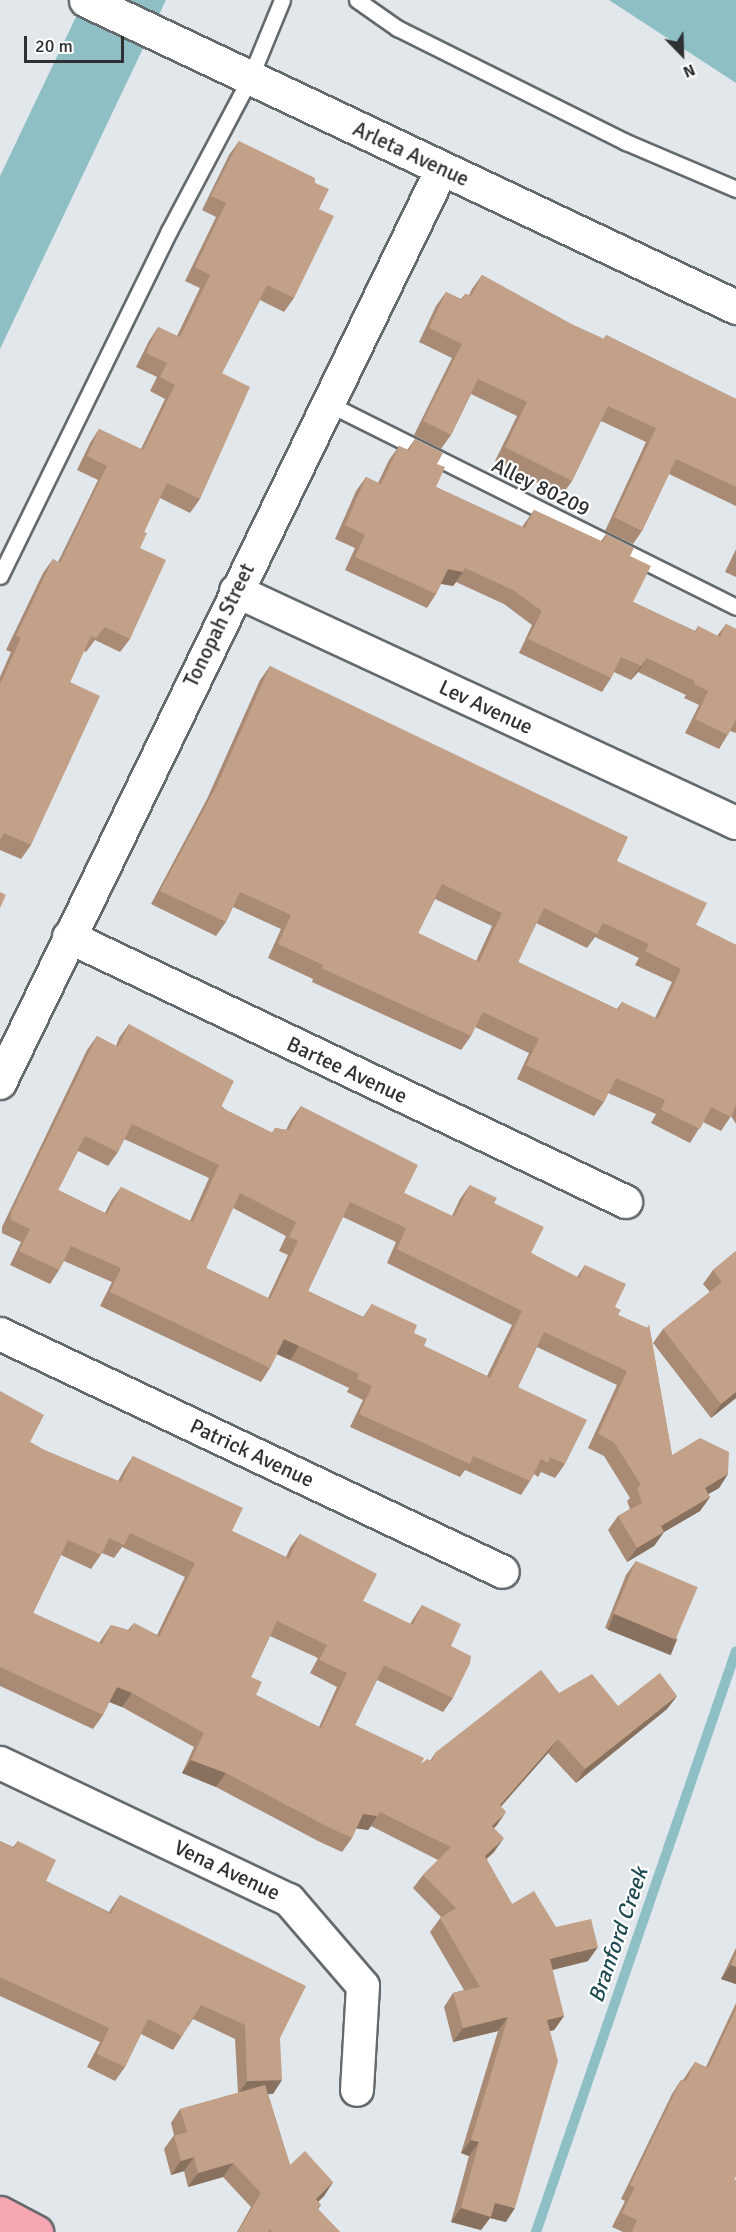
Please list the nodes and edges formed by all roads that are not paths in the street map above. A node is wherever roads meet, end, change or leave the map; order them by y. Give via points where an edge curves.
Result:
1 (86, 0) edge
2 (282, 0) edge
3 (357, 0) edge
4 (250, 78) junction
5 (442, 169) junction
6 (736, 189) edge
7 (736, 307) edge
8 (327, 403) junction
9 (0, 576) edge
10 (236, 591) junction
11 (736, 607) edge
12 (736, 823) edge
13 (69, 938) junction
14 (0, 1083) edge
15 (626, 1202) dead end
16 (0, 1334) edge
17 (503, 1572) dead end
18 (0, 1763) edge
19 (357, 2090) dead end
20 (0, 2213) edge
21 (36, 2232) edge

1 - 4 main road, Arleta Avenue
2 - 4 lane
3 - 6 lane via 397,28 615,137
4 - 5 main road, Arleta Avenue
4 - 9 lane via 163,242
5 - 7 main road, Arleta Avenue
5 - 8 street, Tonopah Street
8 - 10 street, Tonopah Street
8 - 11 lane, Alley 80209
10 - 12 street, Lev Avenue
10 - 13 street, Tonopah Street
13 - 14 street, Tonopah Street
13 - 15 street, Bartee Avenue
16 - 17 street, Patrick Avenue
18 - 19 street, Vena Avenue via 289,1900 363,1986
20 - 21 highway

